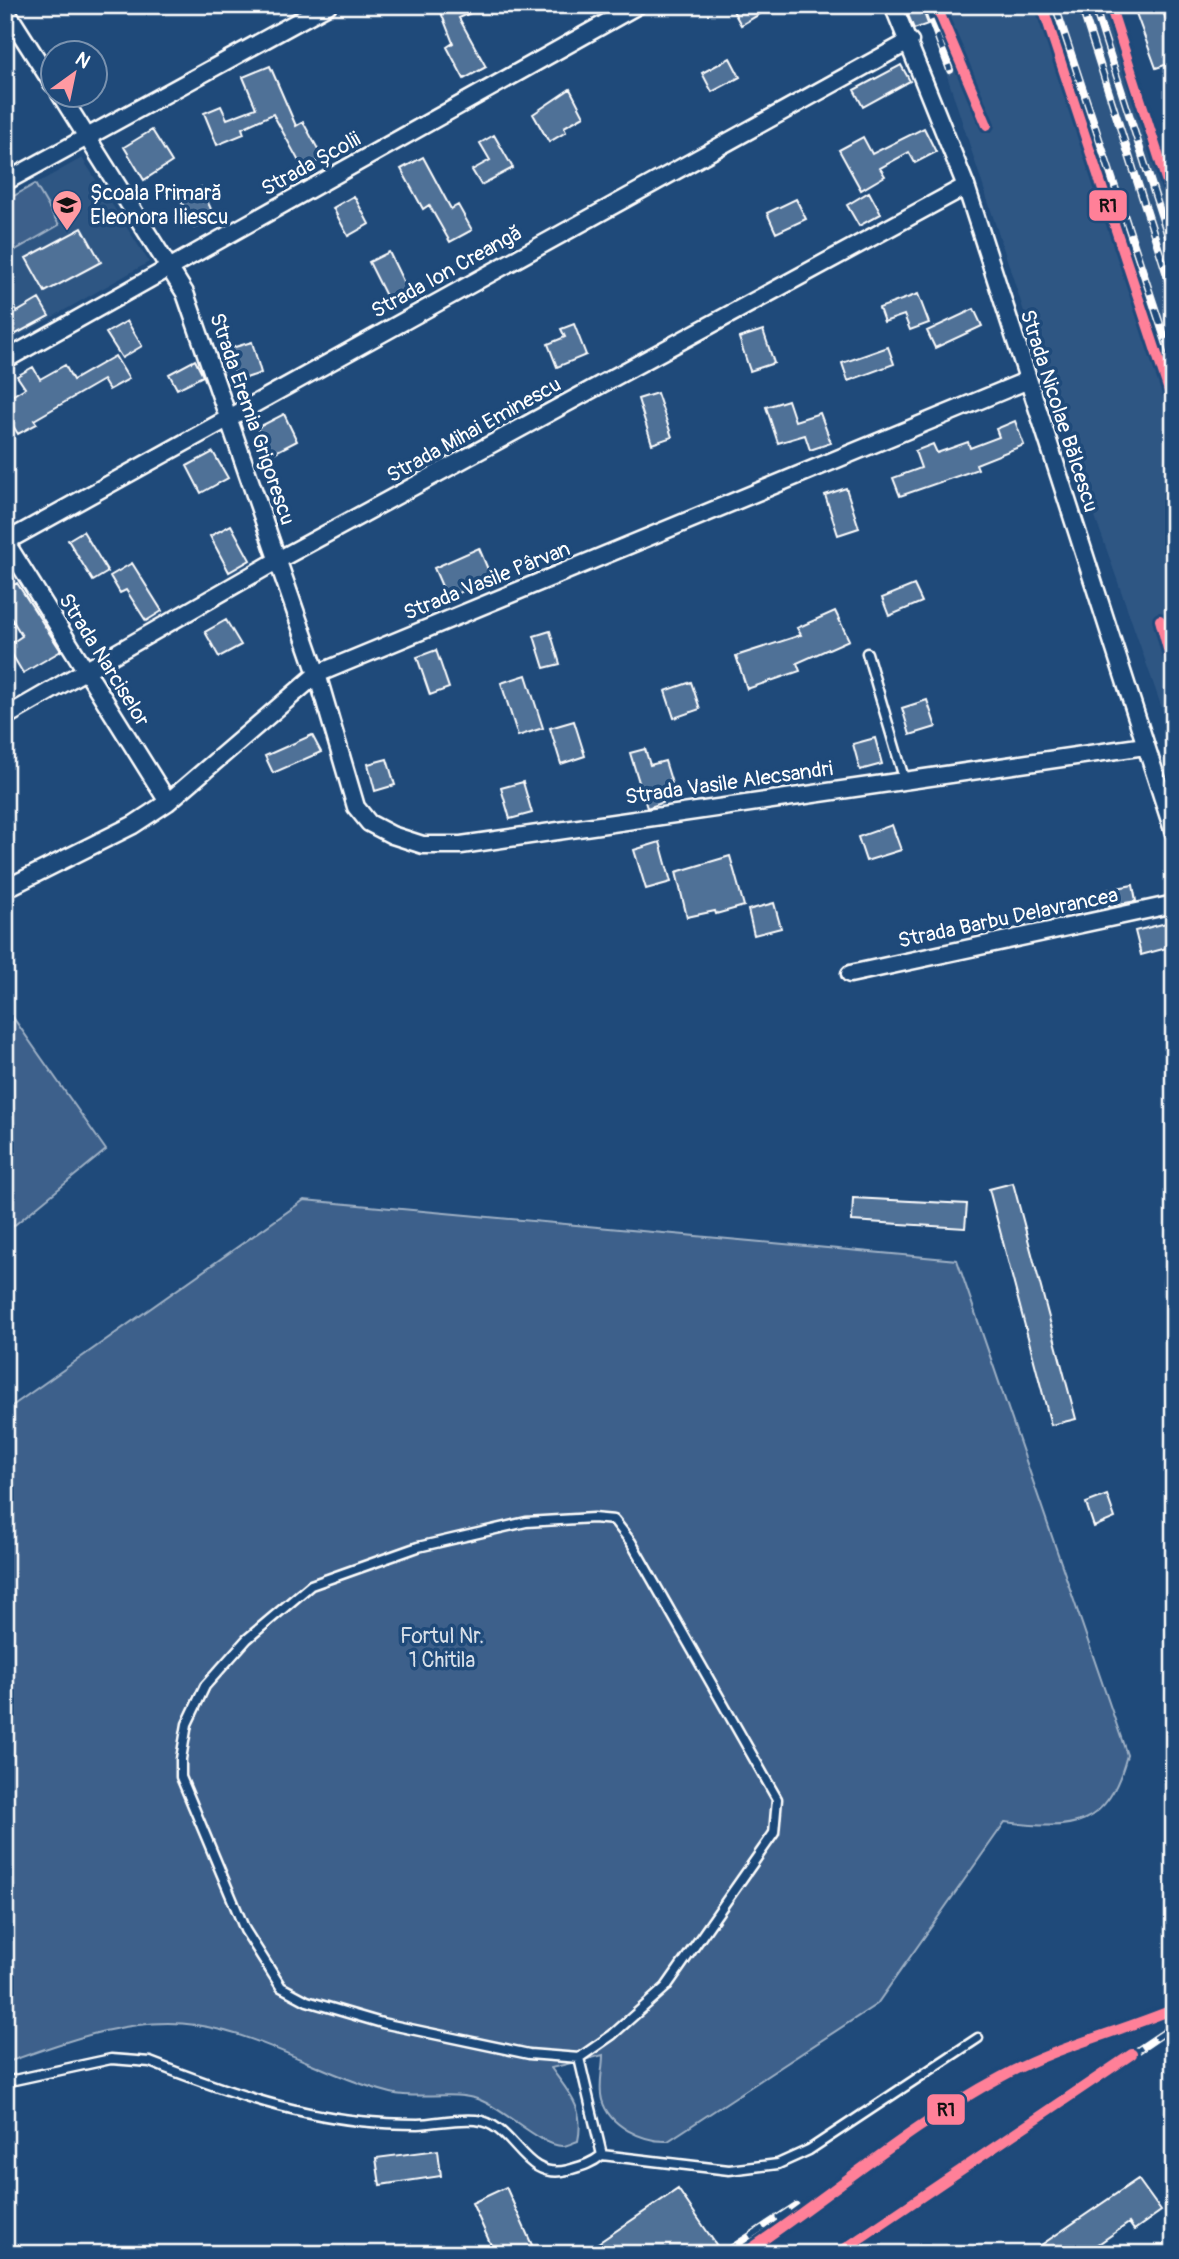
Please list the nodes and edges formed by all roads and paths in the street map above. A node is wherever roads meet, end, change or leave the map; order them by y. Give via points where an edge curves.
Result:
1 (13, 5) edge
2 (328, 5) edge
3 (638, 5) edge
4 (894, 5) edge
5 (5, 9) edge
6 (910, 41) junction
7 (38, 61) edge
8 (69, 108) edge
9 (87, 137) junction
10 (5, 182) edge
11 (966, 186) junction
12 (171, 267) junction
13 (5, 360) edge
14 (1026, 381) junction
15 (228, 416) junction
16 (5, 542) edge
17 (278, 560) junction
18 (867, 653) dead end
19 (86, 671) junction
20 (317, 674) junction
21 (5, 717) edge
22 (1145, 746) junction
23 (904, 778) junction
24 (349, 782) joint
25 (167, 802) junction
26 (1174, 834) edge
27 (5, 889) edge
28 (1174, 904) edge
29 (850, 974) dead end
30 (978, 2038) dead end
31 (579, 2058) junction
32 (5, 2082) edge
33 (602, 2155) junction

1 - 5 street
2 - 9 street
3 - 12 street, Strada Școlii
4 - 6 street, Strada Nicolae Bălcescu
5 - 7 street
6 - 11 street, Strada Nicolae Bălcescu
6 - 15 street, Strada Ion Creangă
8 - 9 street, Strada Eremia Grigorescu
9 - 10 street
9 - 12 street, Strada Eremia Grigorescu
11 - 14 street, Strada Nicolae Bălcescu
11 - 17 street, Strada Mihai Eminescu
12 - 13 street, Strada Școlii
12 - 15 street, Strada Eremia Grigorescu via 199,327
14 - 20 street, Strada Vasile Pârvan
14 - 22 street, Strada Nicolae Bălcescu
15 - 16 street, Strada Ion Creangă
15 - 17 street, Strada Eremia Grigorescu
16 - 19 street, Strada Narciselor
17 - 19 street, Strada Mihai Eminescu
17 - 20 street, Strada Eremia Grigorescu
18 - 23 lane
19 - 21 street, Strada Mihai Eminescu
19 - 25 street, Strada Narciselor
20 - 24 street, Strada Eremia Grigorescu
20 - 25 street, Strada Vasile Pârvan
22 - 23 street, Strada Vasile Alecsandri
22 - 26 street, Strada Nicolae Bălcescu
23 - 24 street, Strada Vasile Alecsandri via 439,846 408,841 369,823 356,807
25 - 27 street, Strada Vasile Pârvan via 133,825
28 - 29 street, Strada Barbu Delavrancea
30 - 33 lane via 809,2150 778,2164 729,2170
31 - 31 lane via 529,2054 409,2029 307,2001 281,1987 245,1930 181,1777 187,1724 205,1686 247,1639 311,1585 418,1547 526,1522 614,1520 631,1542 777,1799 774,1833 666,1987
31 - 33 lane
32 - 33 lane via 129,2059 278,2106 324,2115 417,2124 490,2123 544,2171 591,2164

